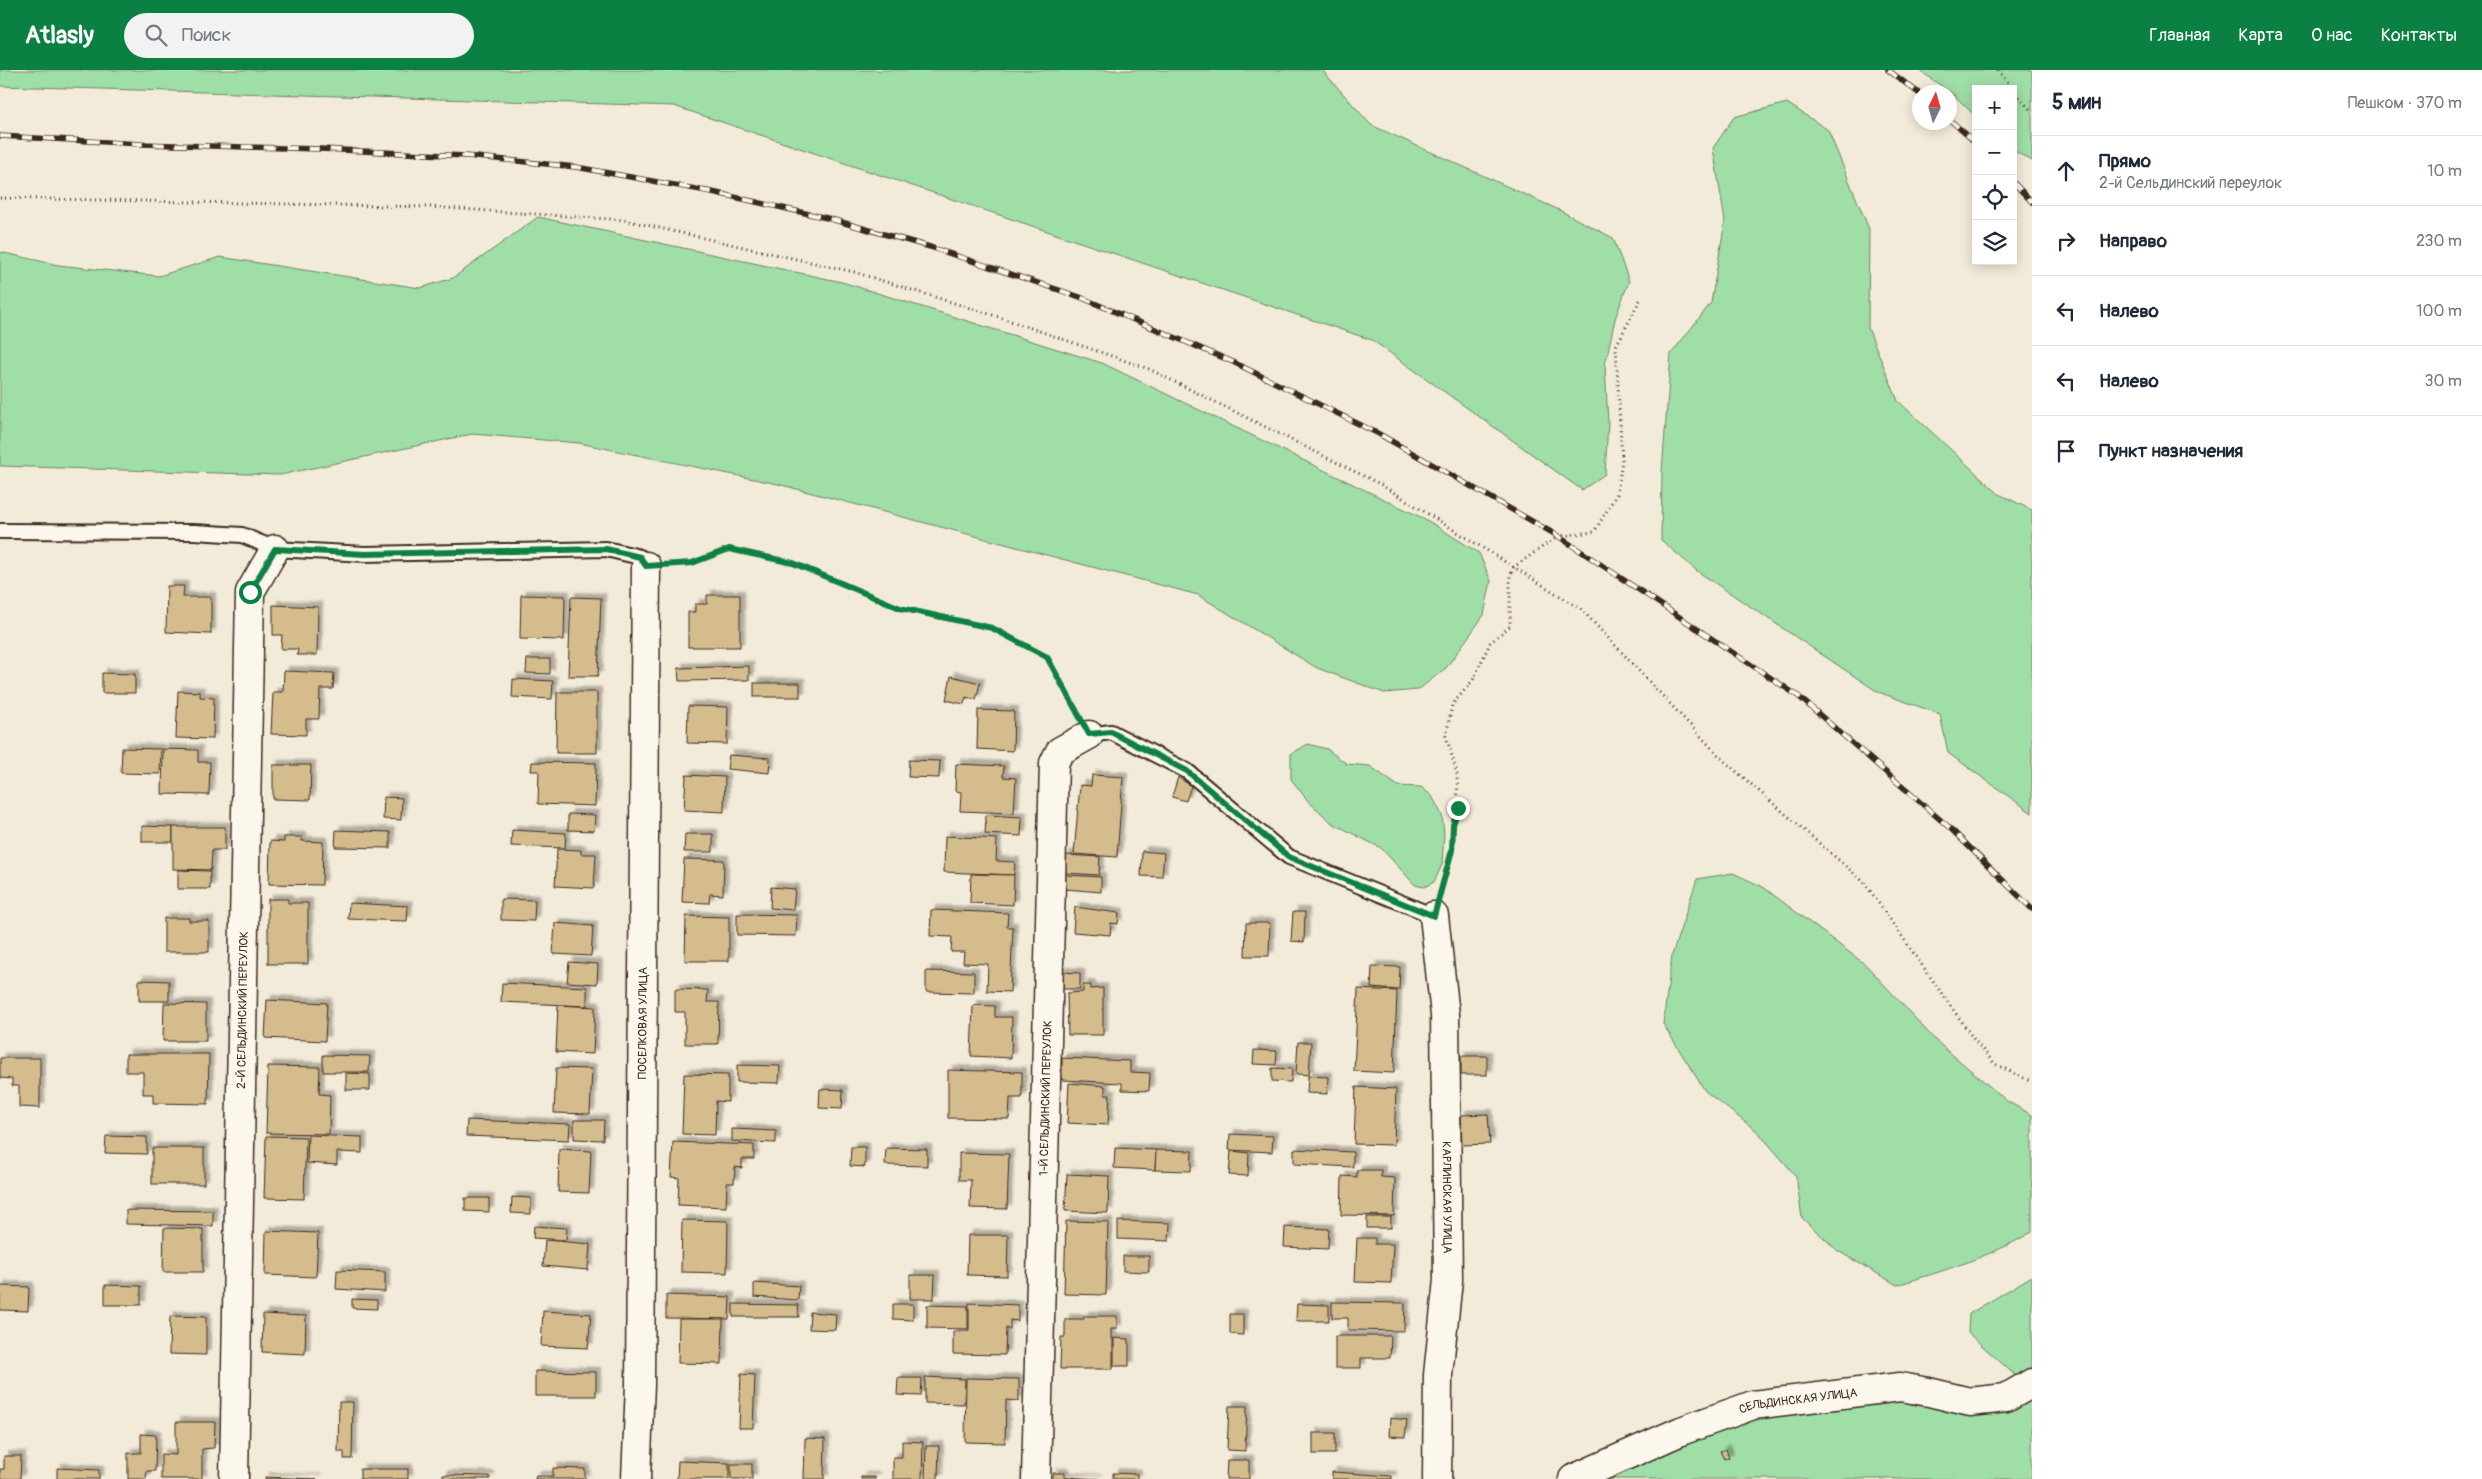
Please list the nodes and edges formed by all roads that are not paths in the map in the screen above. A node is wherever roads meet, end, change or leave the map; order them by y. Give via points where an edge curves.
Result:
1 (0, 531) edge
2 (275, 549) junction
3 (646, 566) joint
4 (1089, 734) joint
5 (1434, 916) joint
6 (2032, 1383) edge
7 (234, 1479) edge
8 (636, 1479) edge
9 (1036, 1479) edge
10 (1438, 1479) edge
11 (1573, 1479) edge

1 - 2 lane via 242,534
2 - 3 lane via 365,554 606,549 640,557
2 - 7 street, 2-Й СЕЛЬДИНСКИЙ ПЕРЕУЛОК via 250,592
3 - 8 street, ПОСЕЛКОВАЯ УЛИЦА via 640,1374
4 - 5 lane via 1111,732 1187,771 1289,857
4 - 9 street, 1-Й СЕЛЬДИНСКИЙ ПЕРЕУЛОК via 1060,751 1054,762
5 - 10 street, КАРЛИНСКАЯ УЛИЦА via 1445,1015 1448,1270 1438,1375
6 - 11 street, СЕЛЬДИНСКАЯ УЛИЦА via 2006,1398 1970,1402 1900,1387 1753,1405 1681,1431

